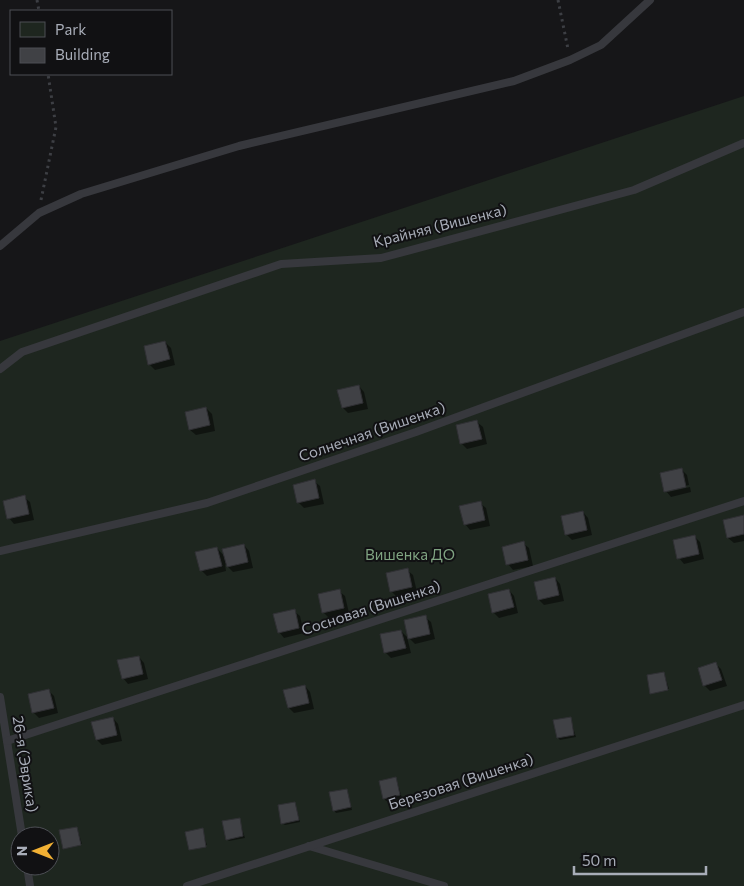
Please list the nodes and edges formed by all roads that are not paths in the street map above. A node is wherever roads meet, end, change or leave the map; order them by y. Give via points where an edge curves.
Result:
1 (650, 0) edge
2 (744, 143) edge
3 (0, 246) edge
4 (744, 312) edge
5 (0, 369) edge
6 (744, 501) edge
7 (0, 551) edge
8 (0, 697) edge
9 (744, 705) edge
10 (6, 741) junction
11 (20, 826) edge
12 (309, 846) junction
13 (187, 886) edge
14 (444, 886) edge

1 - 3 lane via 601,45 514,82 239,146 81,194 39,213
2 - 5 lane, Крайняя (Вишенка) via 634,190 381,258 281,264 22,352
4 - 7 lane, Солнечная (Вишенка) via 416,432 207,503
6 - 10 lane, Сосновая (Вишенка)
8 - 10 lane, 26-я (Эврика)
9 - 12 lane, Березовая (Вишенка)
10 - 11 lane, 26-я (Эврика)
12 - 13 lane, Березовая (Вишенка)
12 - 14 lane

